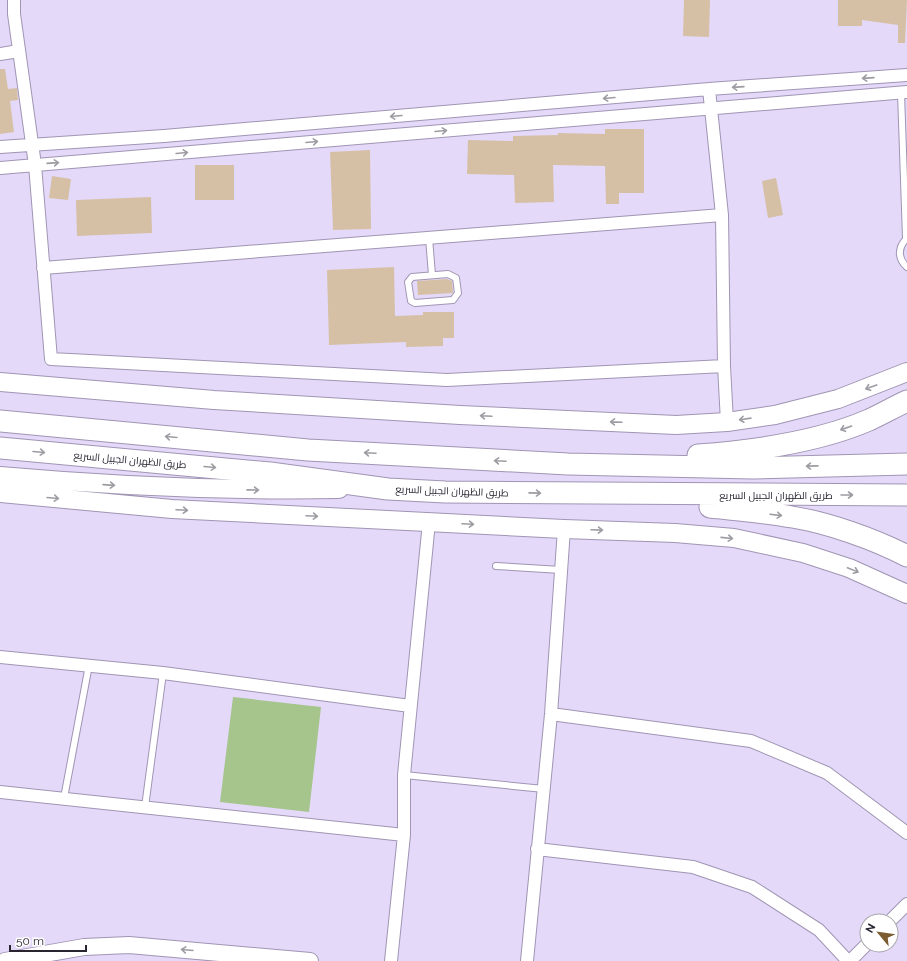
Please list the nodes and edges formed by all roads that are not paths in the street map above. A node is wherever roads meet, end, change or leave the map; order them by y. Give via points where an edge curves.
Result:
1 (14, 0) edge
2 (19, 50) junction
3 (0, 54) edge
4 (907, 75) edge
5 (709, 90) junction
6 (904, 92) edge
7 (711, 108) junction
8 (32, 144) junction
9 (0, 147) edge
10 (35, 165) junction
11 (16, 166) junction
12 (0, 168) edge
13 (905, 168) junction
14 (907, 177) edge
15 (722, 215) junction
16 (429, 238) junction
17 (907, 238) edge
18 (907, 267) edge
19 (43, 268) junction
20 (432, 275) junction
21 (724, 366) junction
22 (907, 372) edge
23 (0, 382) edge
24 (907, 401) edge
25 (0, 422) edge
26 (726, 422) junction
27 (0, 448) edge
28 (568, 464) junction
29 (907, 464) edge
30 (0, 476) edge
31 (388, 489) junction
32 (0, 493) edge
33 (584, 494) junction
34 (907, 495) edge
35 (429, 522) junction
36 (564, 529) junction
37 (907, 556) edge
38 (496, 566) dead end
39 (561, 570) junction
40 (907, 594) edge
41 (0, 657) edge
42 (89, 665) junction
43 (163, 673) junction
44 (410, 706) junction
45 (552, 714) junction
46 (404, 775) junction
47 (544, 789) junction
48 (0, 792) edge
49 (64, 798) junction
50 (145, 807) junction
51 (907, 833) edge
52 (404, 835) junction
53 (537, 850) junction
54 (907, 904) edge
55 (898, 913) edge
56 (859, 952) edge
57 (253, 956) junction
58 (5, 961) edge
59 (214, 961) edge
60 (310, 961) edge
61 (391, 961) edge
62 (527, 961) edge
63 (849, 961) edge

1 - 2 street
2 - 3 street
2 - 8 street
4 -> 5 street
5 - 7 street
5 -> 8 street via 172,135
6 - 7 street
6 - 13 lane
10 -> 7 street
7 - 15 street
8 - 9 street
8 - 10 street
8 - 11 street
10 - 11 street
10 - 19 street
11 - 12 street
13 - 14 lane
13 - 17 lane
15 - 16 street
15 - 21 street
16 - 19 street
16 - 20 lane
17 - 18 lane via 899,254 902,263
19 - 21 street via 51,359 447,380
20 - 20 lane via 409,279 411,301 415,303 456,298 456,278 448,274
21 - 26 street
22 -> 26 main road via 838,399 776,415
26 -> 23 main road via 676,425 460,415 214,400
24 -> 28 highway via 868,420 834,432 775,445 731,452
28 -> 25 highway via 308,450
27 -> 31 highway, طريق الظهران الجبيل السريع via 270,473
29 -> 28 highway via 753,468
30 -> 31 main road via 148,487 257,490
31 -> 33 highway, طريق الظهران الجبيل السريع
32 -> 35 main road via 172,509
33 -> 34 highway, طريق الظهران الجبيل السريع
33 -> 37 highway via 793,517 856,535
35 -> 36 main road
35 - 44 street
36 - 39 street
36 -> 40 main road via 734,538 803,553 849,568
38 - 39 lane
39 - 45 street
41 - 42 street
42 - 43 street
42 - 49 lane
43 - 44 street
43 - 50 lane
44 - 46 street
45 - 47 street
45 - 51 street via 751,741 827,773
46 - 47 lane
46 - 52 street
47 - 53 street
48 - 49 street
49 - 50 street
50 - 52 street
52 - 61 street
53 - 62 street
53 - 63 street via 693,867 752,887 819,930
54 - 55 street
56 - 63 street
57 -> 58 street via 129,945 84,948
57 - 59 street via 244,960 223,958
57 - 60 street

